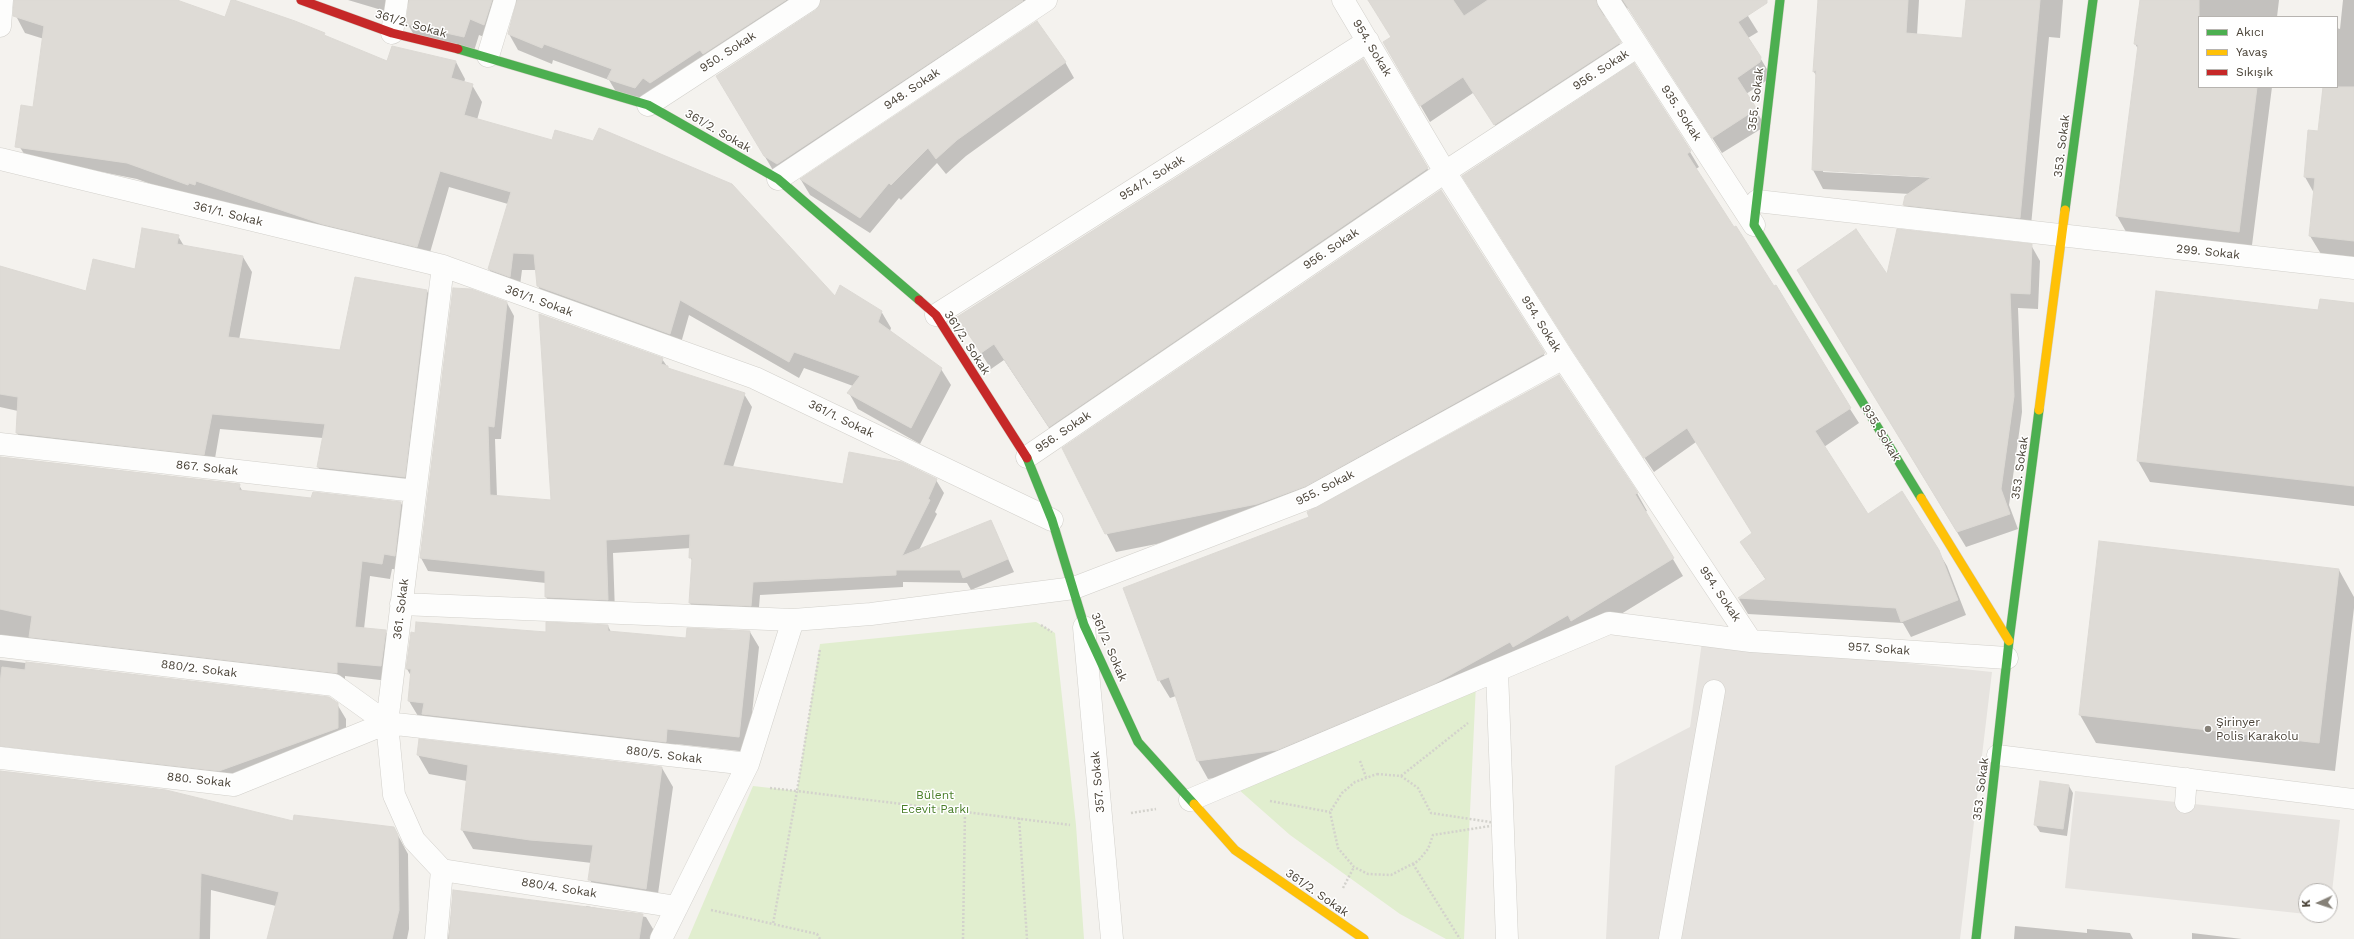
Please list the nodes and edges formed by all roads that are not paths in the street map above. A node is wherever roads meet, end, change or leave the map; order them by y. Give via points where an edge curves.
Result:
1 (2, 0) edge
2 (301, 0) edge
3 (397, 0) edge
4 (505, 0) edge
5 (809, 0) edge
6 (1046, 0) edge
7 (1343, 0) edge
8 (1608, 0) edge
9 (1780, 0) edge
10 (2093, 0) edge
11 (0, 26) edge
12 (392, 33) junction
13 (1368, 41) junction
14 (1638, 46) junction
15 (488, 56) junction
16 (648, 105) junction
17 (0, 159) edge
18 (1445, 172) junction
19 (778, 179) junction
20 (1757, 202) junction
21 (1754, 225) junction
22 (2062, 236) junction
23 (443, 266) junction
24 (2354, 268) edge
25 (936, 315) junction
26 (1563, 358) junction
27 (0, 444) edge
28 (1027, 457) junction
29 (415, 491) junction
30 (1052, 520) junction
31 (1074, 588) junction
32 (401, 604) junction
33 (793, 620) junction
34 (1084, 625) junction
35 (1751, 641) junction
36 (0, 646) edge
37 (2008, 649) junction
38 (1497, 671) junction
39 (1714, 691) dead end
40 (387, 723) junction
41 (1996, 755) junction
42 (0, 758) edge
43 (748, 764) junction
44 (2187, 778) junction
45 (2354, 799) edge
46 (1190, 800) junction
47 (2185, 803) dead end
48 (442, 870) junction
49 (676, 907) junction
50 (436, 939) edge
51 (661, 939) edge
52 (1112, 939) edge
53 (1364, 939) edge
54 (1507, 939) edge
55 (1670, 939) edge
56 (1976, 939) edge

1 - 11 street
2 - 12 street, 361/2. Sokak
3 - 12 street
4 - 15 street
5 - 16 street, 950. Sokak
6 - 19 street, 948. Sokak
7 - 13 street, 954. Sokak
8 - 14 street, 935. Sokak
9 - 20 street, 355. Sokak
10 - 22 street, 353. Sokak
12 - 15 street, 361/2. Sokak
13 - 18 street, 954. Sokak
13 - 25 street, 954/1. Sokak
14 - 18 street, 956. Sokak
14 - 21 street, 935. Sokak
15 - 16 street, 361/2. Sokak
16 - 19 street, 361/2. Sokak
17 - 23 street, 361/1. Sokak
18 - 26 street, 954. Sokak
18 - 28 street, 956. Sokak
19 - 25 street, 361/2. Sokak
20 - 21 street
20 - 22 street, 299. Sokak
21 - 37 street, 935. Sokak
22 - 24 street, 299. Sokak
22 - 37 street, 353. Sokak
23 - 29 street, 361. Sokak
23 - 30 street, 361/1. Sokak via 755,378
25 - 28 street, 361/2. Sokak
26 - 31 street, 955. Sokak via 1310,497
26 - 35 street, 954. Sokak
27 - 29 street, 867. Sokak
28 - 30 street, 361/2. Sokak
29 - 32 street, 361. Sokak
30 - 31 street, 361/2. Sokak
31 - 33 street, 955. Sokak via 872,614
31 - 34 street, 361/2. Sokak
32 - 33 street, 955. Sokak
32 - 40 street, 361. Sokak
33 - 43 street
34 - 46 street, 361/2. Sokak via 1138,742
34 - 52 street, 357. Sokak
35 - 37 street, 957. Sokak
35 - 38 street, 957. Sokak via 1609,624
36 - 40 street, 880/2. Sokak via 334,685
37 - 41 street, 353. Sokak
38 - 46 street, 957. Sokak
38 - 54 street
39 - 55 street
40 - 42 street, 880. Sokak via 234,785
40 - 43 street, 880/5. Sokak
40 - 48 street, 361. Sokak via 394,795 414,840
41 - 44 lane
41 - 56 street, 353. Sokak
43 - 49 street
44 - 45 lane
44 - 47 lane
46 - 53 street, 361/2. Sokak via 1235,850
48 - 49 street, 880/4. Sokak
48 - 50 street
49 - 51 street

